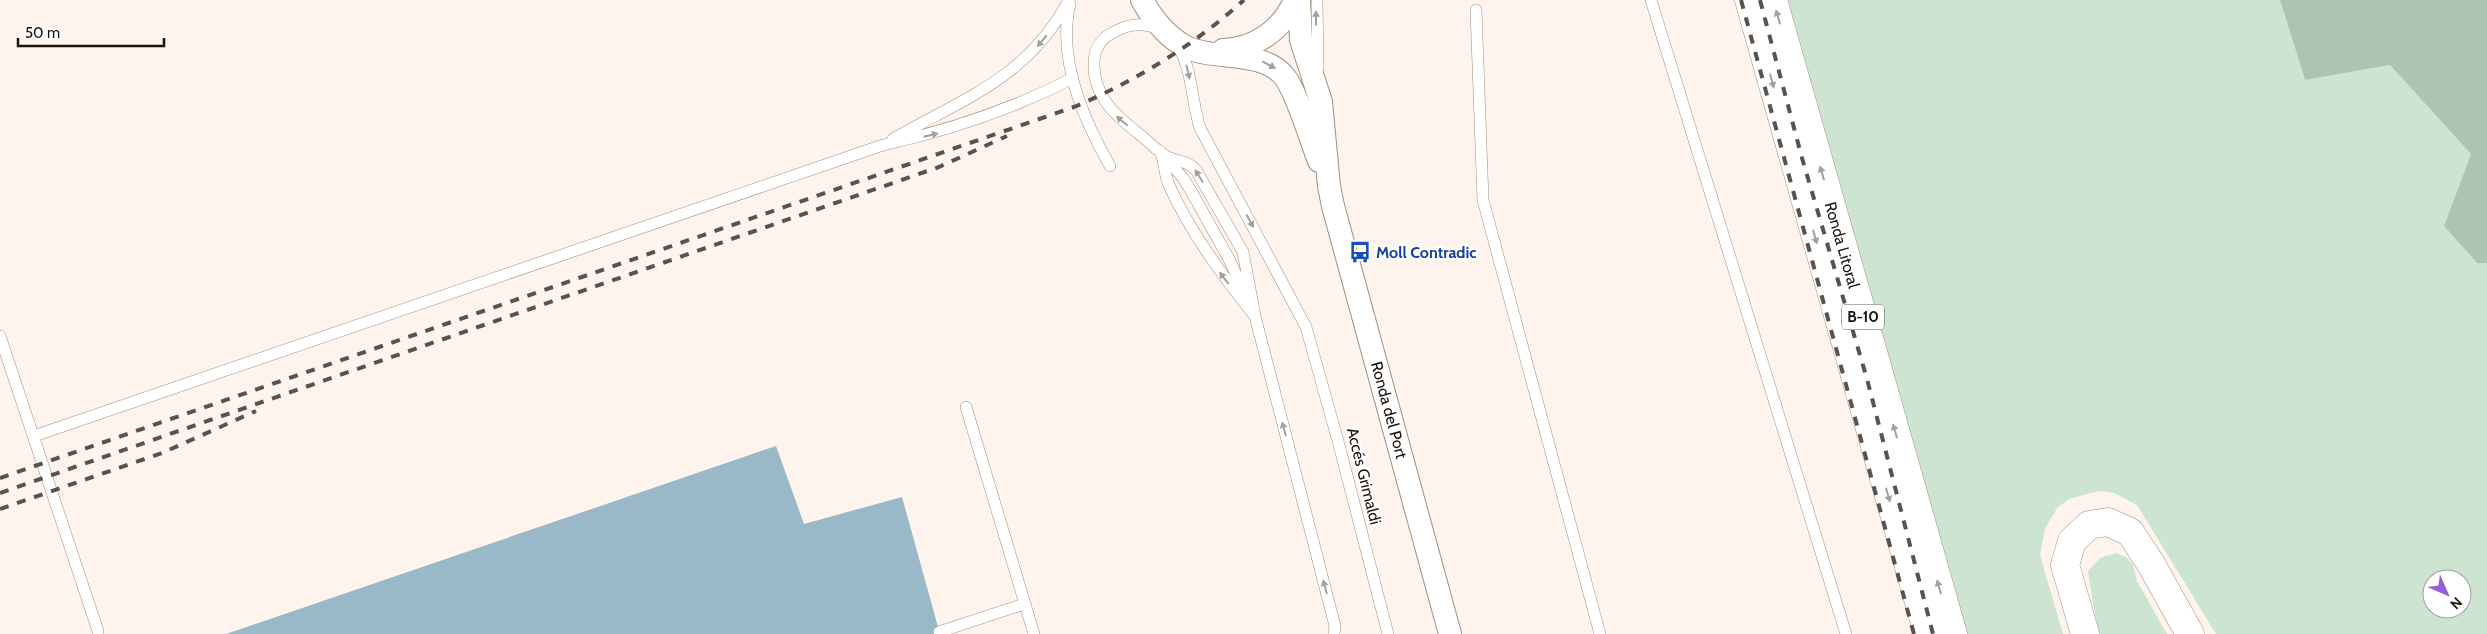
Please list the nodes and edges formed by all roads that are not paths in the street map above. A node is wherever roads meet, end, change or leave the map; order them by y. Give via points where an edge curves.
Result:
1 (1070, 0) edge
2 (1142, 0) edge
3 (1295, 0) edge
4 (1299, 0) edge
5 (1317, 0) edge
6 (1651, 0) edge
7 (1749, 0) edge
8 (1773, 0) edge
9 (1476, 10) dead end
10 (1164, 30) junction
11 (1205, 51) junction
12 (1073, 78) junction
13 (1321, 102) junction
14 (883, 145) junction
15 (1160, 151) junction
16 (1110, 166) dead end
17 (1328, 186) junction
18 (1255, 316) junction
19 (0, 336) edge
20 (966, 407) dead end
21 (34, 436) junction
22 (1024, 604) junction
23 (98, 632) dead end
24 (939, 632) dead end
25 (1034, 634) edge
26 (1334, 634) edge
27 (1388, 634) edge
28 (1450, 634) edge
29 (1600, 634) edge
30 (1846, 634) edge
31 (1928, 634) edge
32 (1953, 634) edge
33 (2085, 634) edge
34 (2190, 634) edge

1 - 12 lane via 1066,28
1 -> 14 lane via 1043,39 1001,78
2 - 10 street
3 - 11 street via 1279,25 1257,42 1230,50
4 - 13 street via 1301,40
13 -> 5 lane via 1316,46
6 - 30 lane
7 -> 31 main road, Ronda Litoral / B-10
32 -> 8 main road, Ronda Litoral / B-10
9 - 29 lane via 1483,200
10 - 11 street via 1187,47
15 -> 10 lane via 1118,118 1105,103 1095,76 1094,58 1101,41 1121,28 1139,24
10 -> 27 lane, Accés Grimaldi via 1177,44 1187,66 1200,128 1306,327
11 -> 17 street via 1262,61 1284,76
14 -> 12 lane via 942,132 1030,100
12 - 16 lane
13 - 17 street
14 - 21 lane
15 - 18 lane via 1190,189
18 -> 15 lane via 1217,269 1169,185
18 -> 15 lane via 1244,252 1196,170 1187,162 1173,159
17 - 28 street, Ronda del Port
26 -> 18 lane via 1335,626
19 - 21 lane
20 - 22 lane
21 - 23 lane
22 - 24 lane
22 - 25 lane
33 - 34 main road via 2065,565 2072,541 2090,525 2108,522 2130,532

